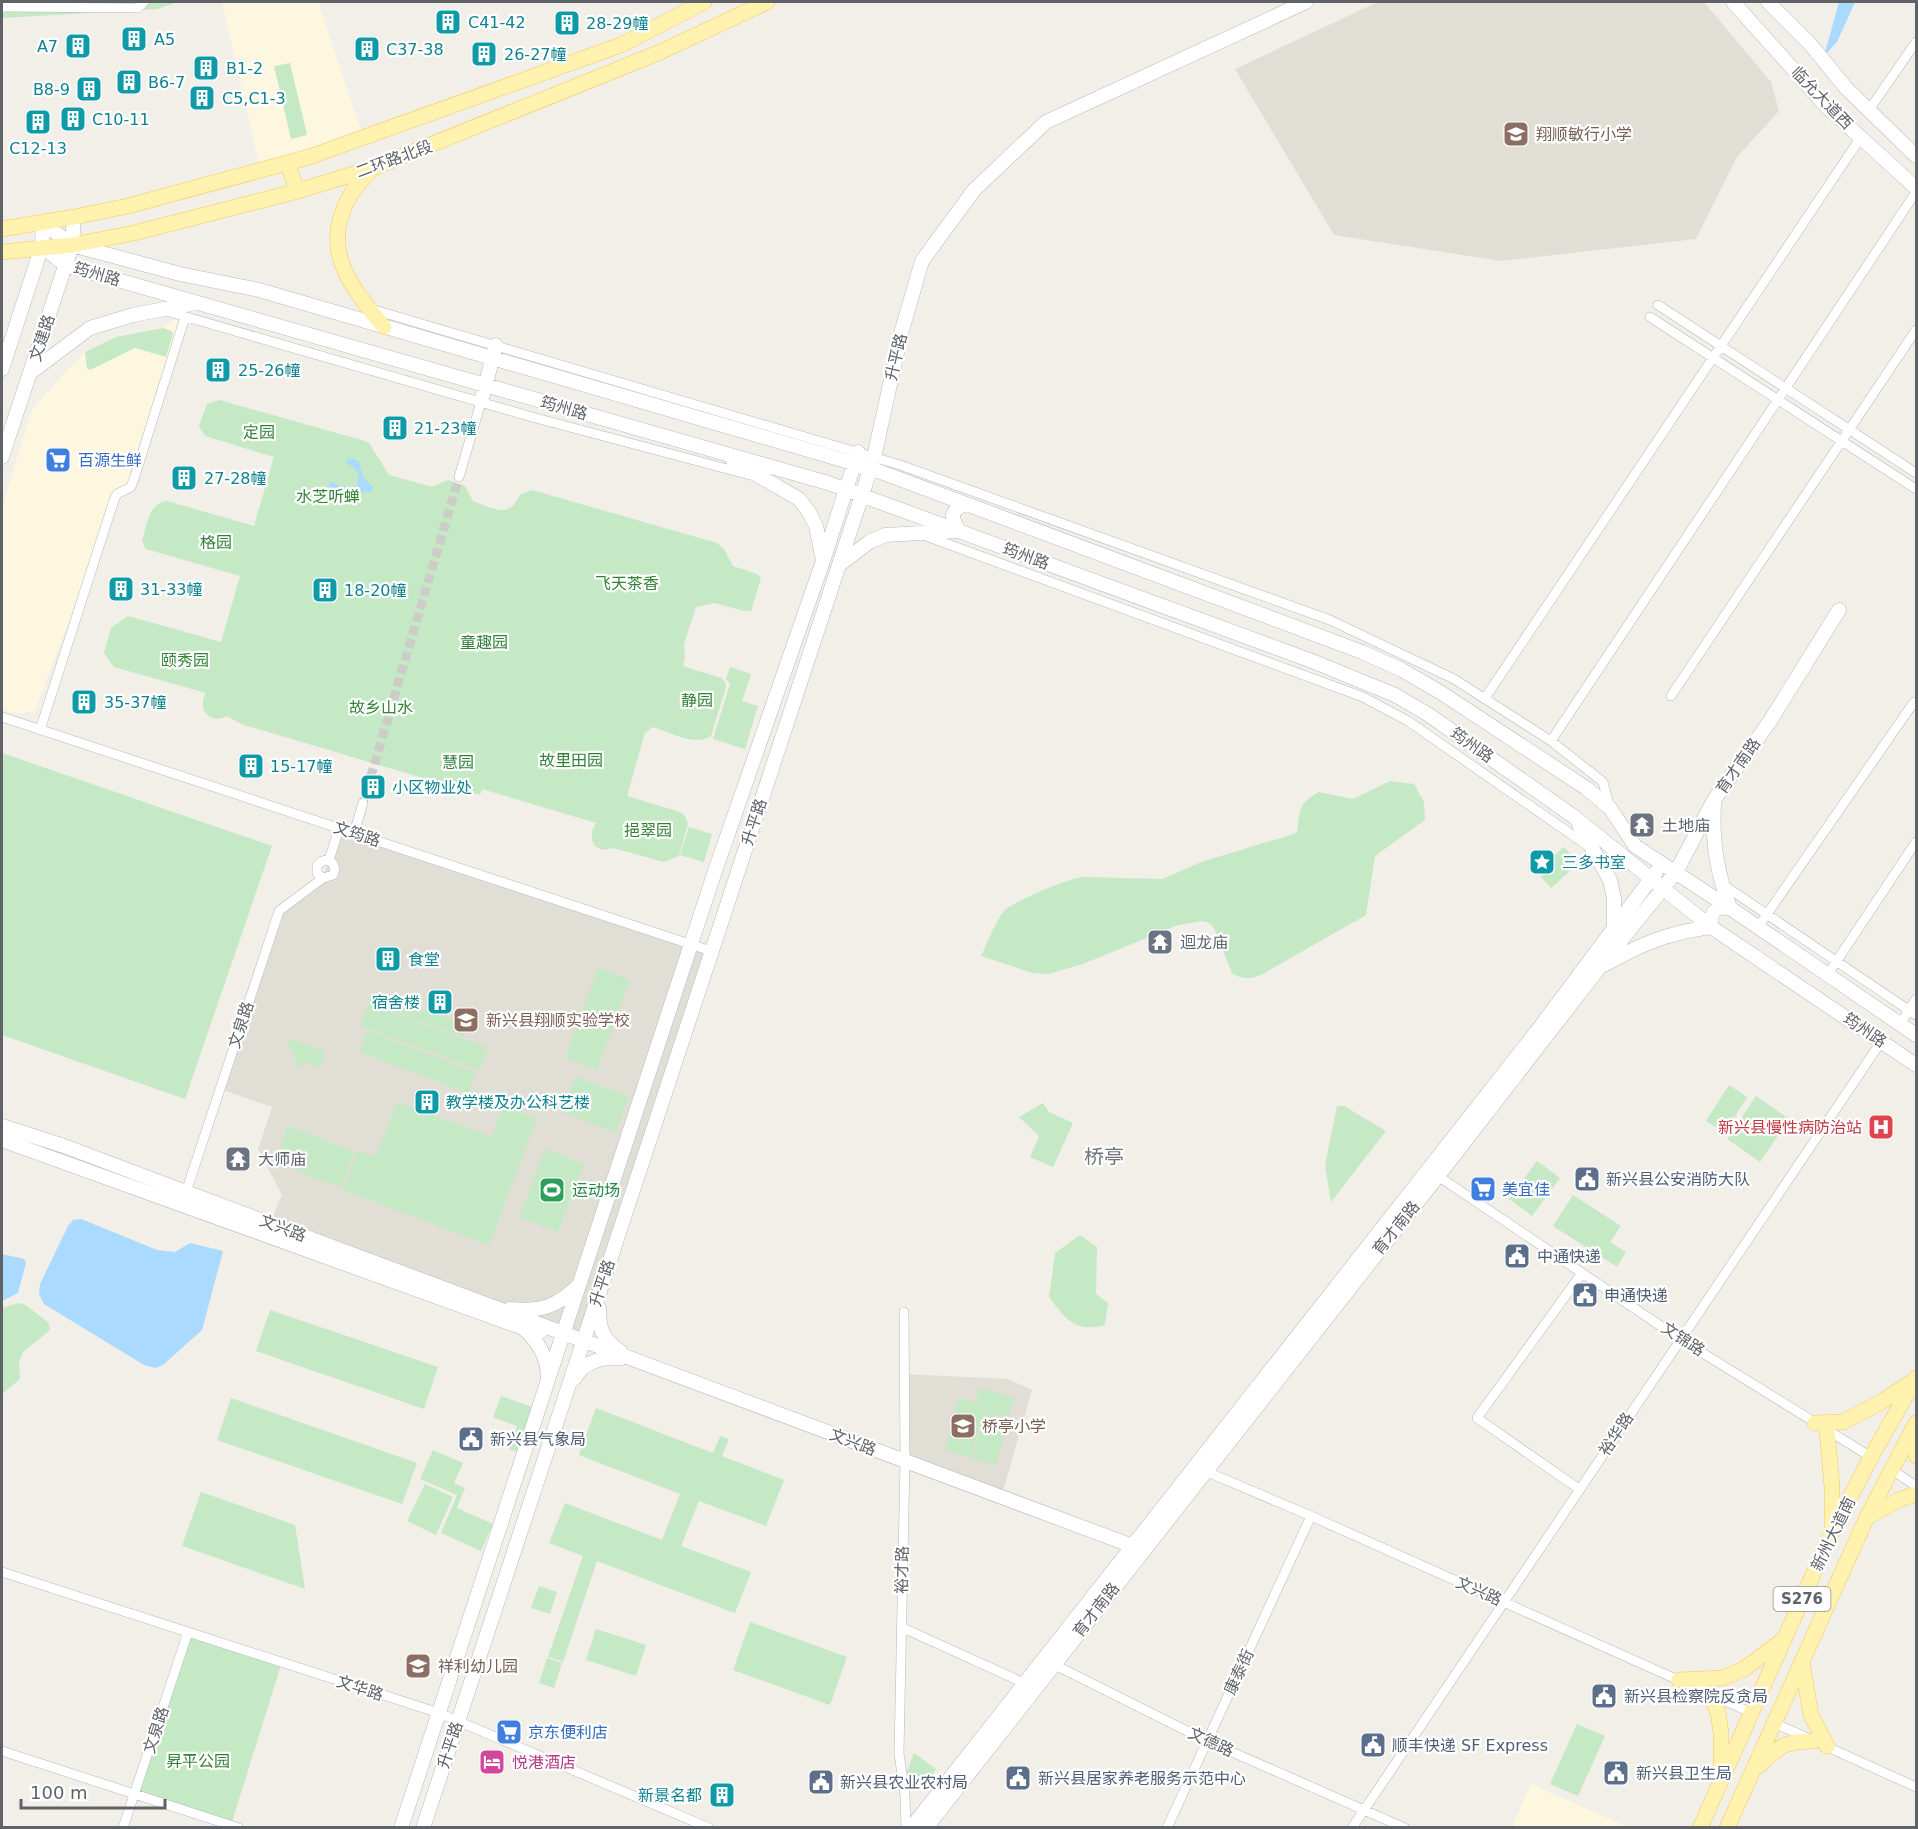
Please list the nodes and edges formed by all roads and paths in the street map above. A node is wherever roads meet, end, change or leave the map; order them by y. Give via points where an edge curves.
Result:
1 (144, 2) edge
2 (704, 2) edge
3 (767, 2) edge
4 (1305, 2) edge
5 (1733, 2) edge
6 (1768, 2) edge
7 (2, 7) edge
8 (1917, 42) edge
9 (507, 88) junction
10 (1869, 110) junction
11 (519, 111) junction
12 (1861, 137) junction
13 (1917, 156) edge
14 (287, 164) junction
15 (373, 168) junction
16 (1917, 190) edge
17 (298, 191) junction
18 (74, 217) junction
19 (43, 223) junction
20 (2, 229) edge
21 (72, 245) junction
22 (42, 246) junction
23 (2, 252) edge
24 (65, 265) junction
25 (198, 303) junction
26 (1658, 305) dead end
27 (367, 307) junction
28 (163, 310) junction
29 (1650, 316) dead end
30 (185, 317) junction
31 (384, 327) junction
32 (1917, 330) edge
33 (2, 334) edge
34 (1721, 346) junction
35 (7, 352) junction
36 (494, 352) junction
37 (1713, 358) junction
38 (2, 369) edge
39 (30, 373) junction
40 (485, 386) junction
41 (1786, 388) junction
42 (1778, 400) junction
43 (481, 402) junction
44 (1850, 430) junction
45 (1842, 441) junction
46 (718, 452) junction
47 (2, 457) edge
48 (856, 458) junction
49 (872, 462) junction
50 (1917, 473) edge
51 (459, 477) tunnel mouth
52 (760, 478) junction
53 (1917, 489) edge
54 (847, 490) junction
55 (862, 495) junction
56 (965, 504) junction
57 (959, 531) junction
58 (921, 534) junction
59 (824, 561) junction
60 (839, 565) junction
61 (1839, 610) dead end
62 (1671, 696) dead end
63 (1485, 698) junction
64 (1914, 702) dead end
65 (2, 717) edge
66 (40, 730) junction
67 (1551, 741) junction
68 (1714, 800) junction
69 (363, 803) tunnel mouth
70 (1610, 808) junction
71 (1573, 816) junction
72 (339, 829) junction
73 (354, 833) junction
74 (1917, 842) edge
75 (1593, 849) junction
76 (1662, 863) junction
77 (1676, 872) junction
78 (1651, 879) junction
79 (1721, 882) junction
80 (1663, 888) junction
81 (1731, 908) junction
82 (1767, 914) junction
83 (1711, 927) junction
84 (1758, 927) junction
85 (1614, 929) junction
86 (691, 945) junction
87 (711, 951) junction
88 (1837, 961) junction
89 (1599, 968) junction
90 (1828, 974) junction
91 (1917, 999) edge
92 (1913, 1013) edge
93 (1900, 1024) junction
94 (1917, 1035) edge
95 (1881, 1042) junction
96 (1917, 1065) edge
97 (2, 1126) edge
98 (2, 1140) edge
99 (1438, 1176) junction
100 (186, 1191) junction
101 (280, 1234) junction
102 (1582, 1273) junction
103 (580, 1283) junction
104 (598, 1294) junction
105 (498, 1309) junction
106 (904, 1312) dead end
107 (523, 1328) junction
108 (564, 1334) junction
109 (1680, 1339) junction
110 (583, 1341) junction
111 (630, 1358) junction
112 (1916, 1378) edge
113 (548, 1382) junction
114 (566, 1393) junction
115 (1917, 1424) edge
116 (1821, 1426) junction
117 (1917, 1440) edge
118 (1917, 1456) edge
119 (1871, 1457) junction
120 (905, 1462) junction
121 (1892, 1470) junction
122 (1205, 1471) junction
123 (1917, 1486) edge
124 (1579, 1489) junction
125 (1917, 1494) edge
126 (1311, 1516) junction
127 (1867, 1517) junction
128 (1832, 1532) junction
129 (1138, 1548) junction
130 (2, 1572) edge
131 (1503, 1602) junction
132 (901, 1627) junction
133 (188, 1632) junction
134 (1785, 1638) junction
135 (1802, 1662) junction
136 (1053, 1664) junction
137 (1679, 1680) junction
138 (1024, 1683) junction
139 (1708, 1693) junction
140 (439, 1713) junction
141 (1752, 1713) junction
142 (458, 1721) junction
143 (1774, 1723) junction
144 (1207, 1741) junction
145 (1820, 1744) junction
146 (2, 1751) edge
147 (1752, 1773) junction
148 (1721, 1781) junction
149 (1917, 1787) edge
150 (135, 1793) junction
151 (1364, 1809) junction
152 (123, 1827) edge
153 (239, 1827) edge
154 (401, 1827) edge
155 (423, 1827) edge
156 (709, 1827) edge
157 (906, 1827) edge
158 (911, 1827) edge
159 (926, 1827) edge
160 (1167, 1827) edge
161 (1352, 1827) edge
162 (1405, 1827) edge
163 (1700, 1827) edge
164 (1727, 1827) edge

1 - 7 street via 138,8
2 - 9 main road, 二环路北段 via 621,45
3 - 11 main road, 二环路北段
4 - 49 street, 升平路 via 1046,122 974,190 922,261
5 - 12 street, 临允大道西 via 1826,106
6 - 10 street, 临允大道西
8 - 10 street
9 - 11 main road
9 - 14 main road, 二环路北段
10 - 13 street, 临允大道西
11 - 15 main road, 二环路北段
12 - 16 street, 临允大道西
12 - 34 street
14 - 17 main road
14 - 18 main road, 二环路北段
15 - 17 main road, 二环路北段
15 - 27 main road via 352,192 336,235 338,255
16 - 41 street
17 - 21 main road, 二环路北段
18 - 19 main road, 二环路北段
18 - 21 street, 文建路
19 - 20 main road, 二环路北段
19 - 21 street, 筠州路
19 - 22 street, 文建路
21 - 22 main road, 二环路北段
21 - 24 street, 文建路
21 - 31 street, 筠州路 via 259,290
22 - 23 main road, 二环路北段
22 - 24 street, 筠州路
22 - 35 street, 文建路
24 - 25 street, 筠州路
24 - 39 street, 文建路
25 - 28 street
25 - 40 street, 筠州路
26 - 34 street
27 - 31 main road
27 - 36 street
28 - 30 street
28 - 39 street via 90,328
29 - 37 street
30 - 43 street
30 - 66 street via 131,487 114,500
31 - 36 street, 筠州路
32 - 44 street
33 - 35 street
34 - 37 street
34 - 41 street
35 - 38 street, 文建路
36 - 40 street
36 - 48 street, 筠州路
37 - 42 street
37 - 63 street
39 - 47 street, 文建路
40 - 43 street
40 - 46 street, 筠州路
41 - 42 street
41 - 44 street
42 - 45 street
42 - 67 street
43 - 51 street
43 - 52 street
44 - 45 street
44 - 50 street
45 - 53 street
45 - 62 street
46 - 52 street
46 - 54 street, 筠州路
48 - 49 street, 筠州路
48 - 54 street, 升平路
49 - 55 street, 升平路
49 - 56 street, 筠州路
49 - 63 street via 963,487 1330,620 1454,679
52 - 59 street via 799,499 816,526
54 - 55 street, 筠州路
54 - 59 street, 升平路
55 - 57 street, 筠州路
55 - 60 street, 升平路
56 - 57 street via 953,513
56 - 70 street, 筠州路 via 1402,670 1586,788
57 - 58 street
57 - 71 street, 筠州路 via 1395,695
58 - 60 street via 885,535
58 - 75 street via 1363,697 1408,720
59 - 86 street, 升平路
60 - 87 street, 升平路
61 - 68 street, 育才南路 via 1770,722
63 - 67 street
64 - 82 street
65 - 66 street, 文筠路
66 - 72 street, 文筠路
67 - 70 street via 1603,782
68 - 77 street, 育才南路
68 - 79 street via 1712,837
69 - 73 street
70 - 76 street, 筠州路 via 1635,846
71 - 75 street
71 - 78 street, 筠州路
72 - 73 street, 文筠路
72 - 100 street, 文泉路 via 329,860 335,872 279,911
73 - 86 street, 文筠路
74 - 88 street
75 - 85 street via 1610,880
76 - 77 street, 筠州路
76 - 78 street, 育才南路
77 - 80 street, 育才南路
77 - 81 street, 筠州路
78 - 80 street, 筠州路
78 - 85 street, 育才南路
79 - 81 street
79 - 82 street
80 - 83 street, 筠州路
80 - 89 street, 育才南路
81 - 83 street via 1713,911
81 - 84 street, 筠州路
82 - 84 street
82 - 88 street
83 - 89 street via 1642,944
83 - 95 street, 筠州路
84 - 90 street, 筠州路
85 - 129 street, 育才南路
86 - 87 street, 文筠路
86 - 103 street, 升平路
87 - 104 street, 升平路
88 - 90 street
88 - 92 street
89 - 99 street, 育才南路
90 - 93 street, 筠州路
91 - 92 street
92 - 93 street
93 - 94 street, 筠州路
95 - 96 street, 筠州路
95 - 109 street, 裕华路
97 - 100 street, 文兴路
98 - 101 street, 文兴路
99 - 102 street, 文锦路
99 - 122 street, 育才南路
100 - 101 street, 文兴路
101 - 105 street, 文兴路
101 - 107 street, 文兴路
102 - 109 street, 文锦路
102 - 124 street via 1477,1418
103 - 105 street via 554,1305
103 - 108 street, 升平路
104 - 110 street, 升平路
104 - 111 street via 598,1324 604,1337
105 - 108 street, 文兴路
106 - 120 street, 裕才路
107 - 108 street, 文兴路
107 - 113 street via 542,1351
108 - 110 street, 文兴路
108 - 113 street, 升平路
109 - 116 street, 文锦路
109 - 124 street, 裕华路
110 - 111 street, 文兴路
110 - 114 street, 升平路
111 - 114 street via 598,1359 587,1365
111 - 120 street, 文兴路
112 - 116 main road via 1843,1422
112 - 119 main road, 新州大道南 / S276
113 - 140 street, 升平路
114 - 142 street, 升平路
115 - 121 main road, 新州大道南 / S276
116 - 119 street, 文锦路
116 - 128 main road via 1832,1487
117 - 118 main road
119 - 128 main road, 新州大道南 / S276
120 - 129 street, 文兴路
120 - 132 street, 裕才路
121 - 123 street
121 - 127 main road, 新州大道南 / S276
122 - 126 street, 文兴路
122 - 129 street, 育才南路
124 - 131 street, 裕华路
125 - 127 main road
126 - 131 street, 文兴路
126 - 144 street, 康泰街
127 - 135 main road, 新州大道南 / S276
128 - 134 main road, 新州大道南 / S276
129 - 136 street, 育才南路
129 - 138 street, 育才南路
130 - 133 street, 文华路
131 - 137 street, 文兴路
131 - 151 street, 裕华路
132 - 138 street
132 - 157 street, 裕才路 via 898,1752
133 - 140 street, 文华路
133 - 150 street, 文泉路
134 - 137 main road via 1744,1669 1723,1678
134 - 141 main road, 新州大道南 / S276
135 - 143 main road, 新州大道南 / S276
135 - 145 main road
136 - 144 street, 文德路
136 - 159 street, 育才南路
137 - 139 street, 文兴路
138 - 158 street, 育才南路
139 - 141 street, 文兴路
139 - 148 main road via 1718,1712
140 - 142 street, 文华路
140 - 154 street, 升平路
141 - 148 main road, 新州大道南 / S276
142 - 155 street, 升平路
142 - 156 street, 文华路
143 - 145 street
143 - 147 main road, 新州大道南 / S276
144 - 151 street, 文德路
144 - 160 street, 康泰街
145 - 147 main road via 1784,1744
145 - 149 street
146 - 150 street
147 - 164 main road, 新州大道南 / S276
148 - 163 main road, 新州大道南 / S276
150 - 152 street, 文泉路
150 - 153 street
151 - 161 street, 裕华路
151 - 162 street, 文德路

